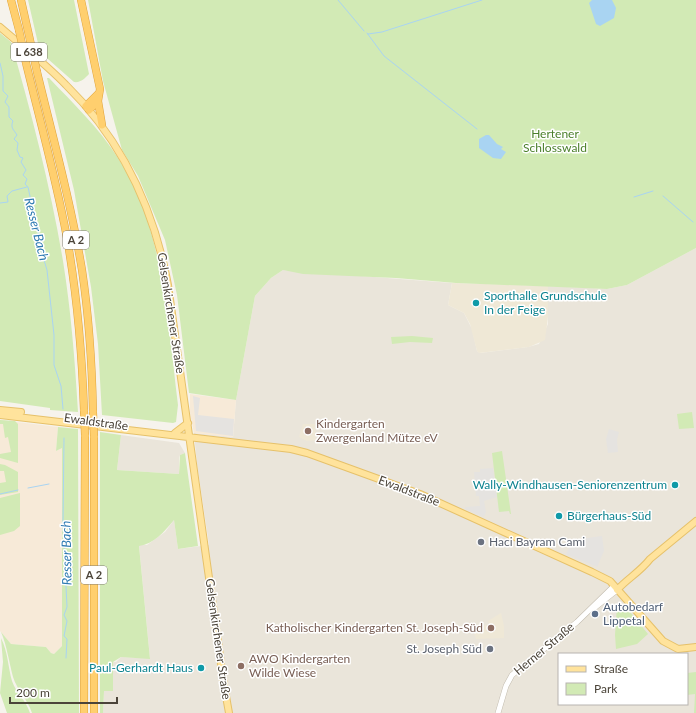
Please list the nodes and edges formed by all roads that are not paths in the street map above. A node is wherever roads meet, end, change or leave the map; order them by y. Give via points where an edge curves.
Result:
1 (11, 0) edge
2 (21, 0) edge
3 (81, 0) edge
4 (0, 27) edge
5 (99, 86) junction
6 (98, 101) junction
7 (87, 108) junction
8 (102, 125) junction
9 (0, 410) edge
10 (0, 415) edge
11 (188, 423) junction
12 (175, 433) junction
13 (190, 438) junction
14 (696, 521) edge
15 (616, 588) junction
16 (696, 647) edge
17 (84, 713) edge
18 (94, 713) edge
19 (229, 713) edge
20 (498, 713) edge

1 - 17 highway, A 2, bridge via 60,204 73,272 81,341 85,435
2 - 18 highway, A 2, bridge via 69,202 90,340 94,436
3 - 5 highway
4 - 7 main road, Gelsenkirchener Straße / L 638 via 67,86
5 - 6 highway
5 - 7 highway via 96,97
6 - 7 highway
6 - 8 highway
7 - 8 main road, Gelsenkirchener Straße / L 638
8 - 11 main road, Gelsenkirchener Straße / L 638 via 137,184 155,229 168,284
9 - 12 main road, Ewaldstraße
10 - 13 main road, Ewaldstraße
11 - 12 main road
11 - 13 main road, Gelsenkirchener Straße / L 638
12 - 13 main road, Ewaldstraße
13 - 15 main road, Ewaldstraße via 307,453 446,506 592,572 610,581
13 - 19 main road, Gelsenkirchener Straße
14 - 15 main road via 650,559 640,564
15 - 16 main road, Ewaldstraße via 663,641 678,649
15 - 20 street, Herner Straße via 512,675

